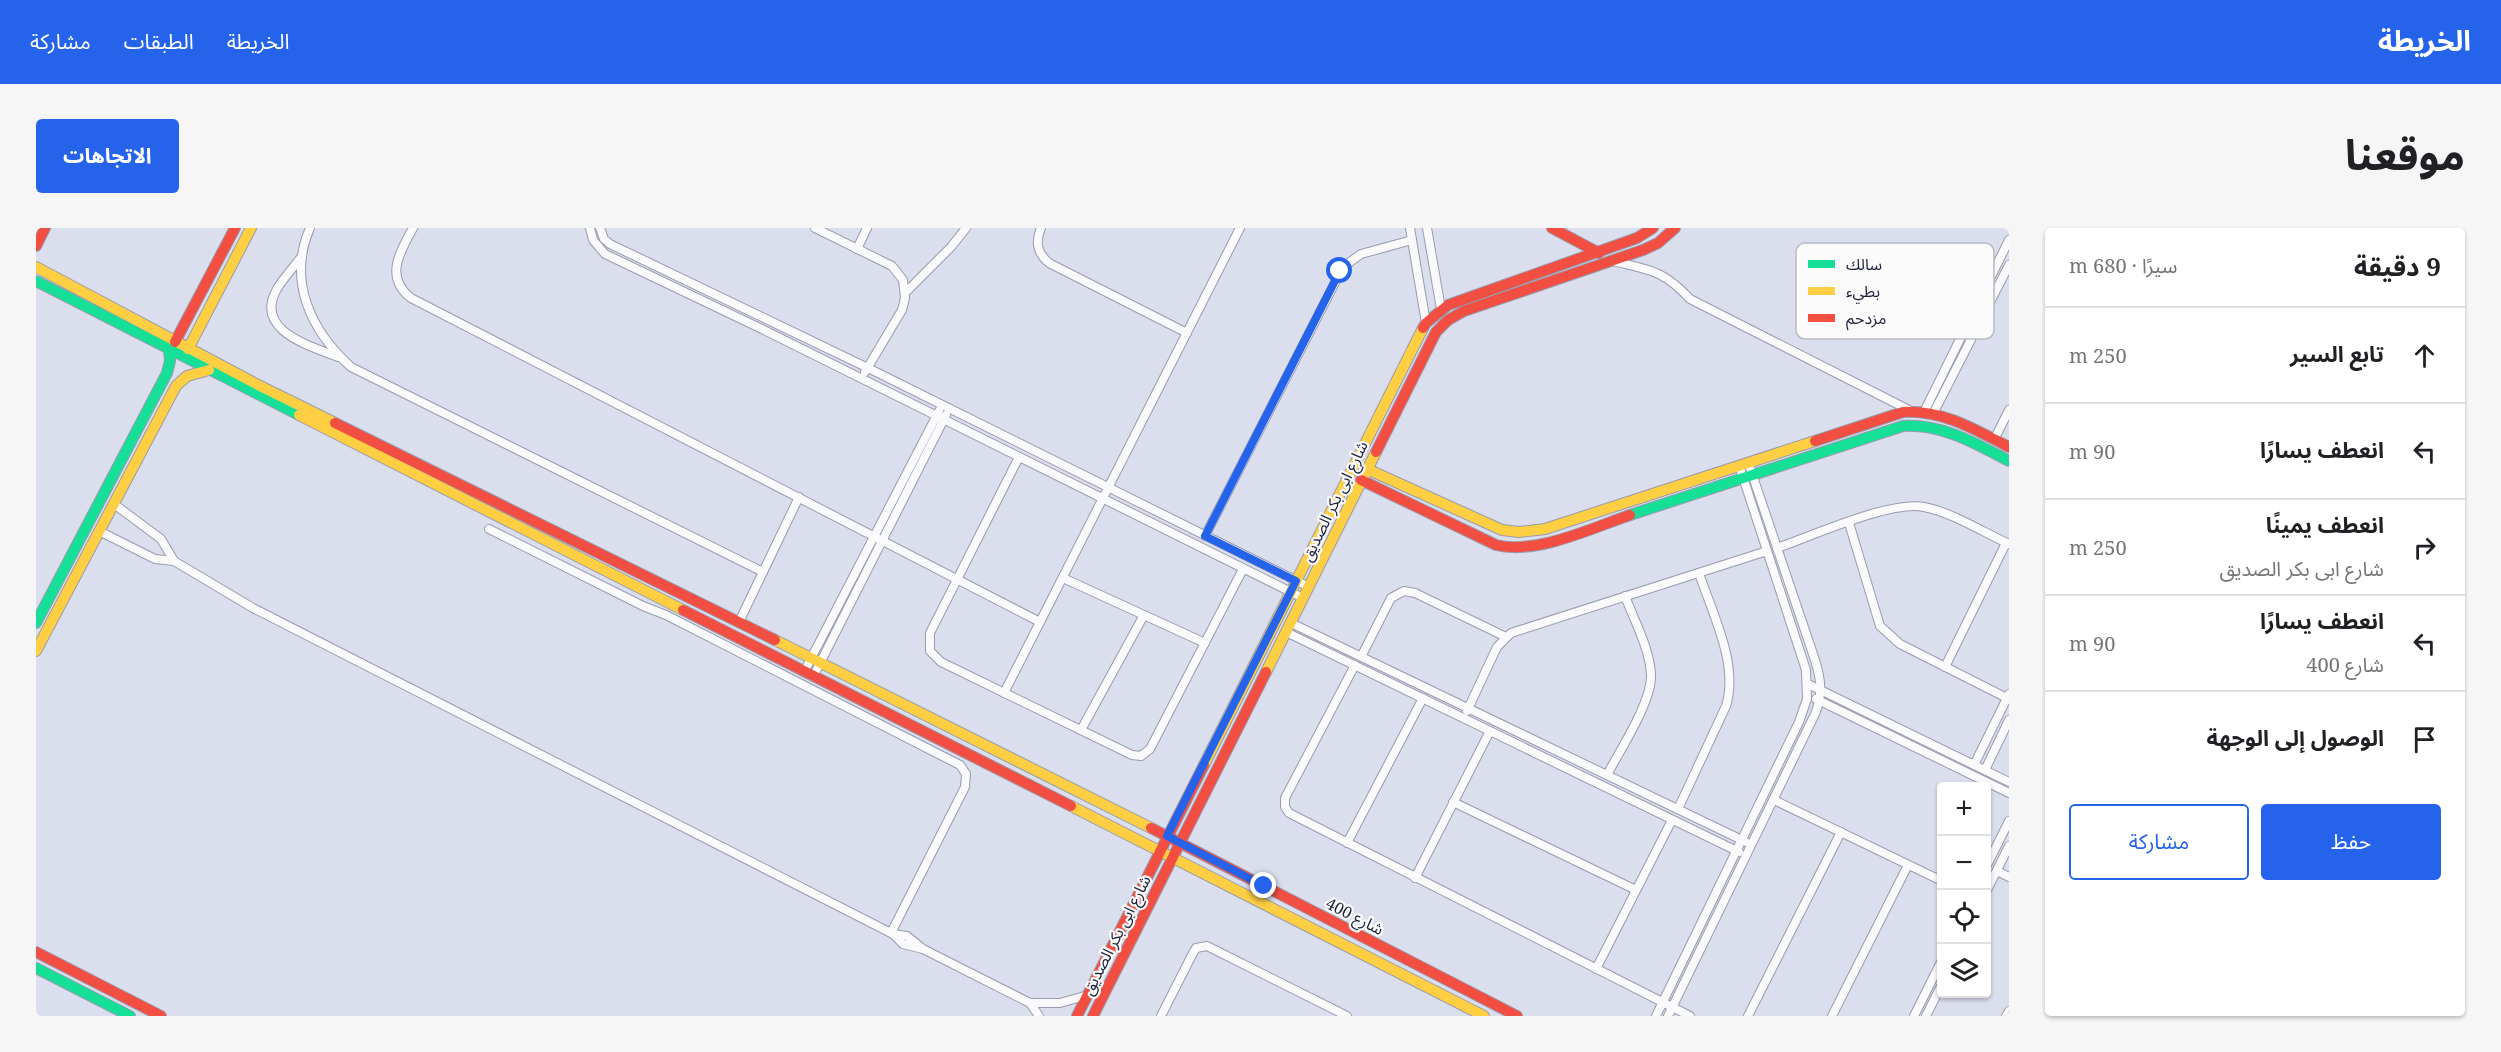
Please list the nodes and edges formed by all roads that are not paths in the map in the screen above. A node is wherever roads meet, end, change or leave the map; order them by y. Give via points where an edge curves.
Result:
1 (45, 228) edge
2 (235, 228) edge
3 (250, 228) edge
4 (310, 228) edge
5 (413, 228) edge
6 (590, 228) edge
7 (600, 228) edge
8 (815, 228) edge
9 (867, 228) edge
10 (966, 228) edge
11 (1041, 228) edge
12 (1240, 228) edge
13 (1410, 228) edge
14 (1427, 228) edge
15 (1552, 228) edge
16 (1653, 228) edge
17 (1675, 228) edge
18 (1412, 240) junction
19 (2009, 240) edge
20 (36, 246) edge
21 (856, 249) junction
22 (1598, 252) junction
23 (303, 255) junction
24 (1613, 261) junction
25 (2009, 265) edge
26 (36, 267) edge
27 (1994, 272) edge
28 (36, 281) edge
29 (906, 292) junction
30 (1994, 293) edge
31 (104, 308) junction
32 (1441, 309) junction
33 (1426, 323) junction
34 (1187, 333) junction
35 (1963, 339) edge
36 (1969, 339) edge
37 (172, 345) junction
38 (188, 349) junction
39 (341, 358) junction
40 (868, 368) junction
41 (209, 370) junction
42 (862, 378) junction
43 (164, 379) junction
44 (176, 386) junction
45 (258, 390) junction
46 (945, 407) junction
47 (2009, 410) edge
48 (1911, 411) junction
49 (1930, 411) junction
50 (940, 417) junction
51 (1994, 440) junction
52 (2009, 447) edge
53 (1019, 457) junction
54 (2009, 461) edge
55 (1744, 464) junction
56 (1367, 470) junction
57 (1748, 477) junction
58 (1361, 480) junction
59 (1108, 488) junction
60 (799, 496) junction
61 (1103, 499) junction
62 (114, 504) junction
63 (1849, 523) junction
64 (489, 528) dead end
65 (99, 531) junction
66 (1205, 536) junction
67 (879, 538) junction
68 (2007, 543) edge
69 (1777, 548) junction
70 (1767, 551) junction
71 (174, 561) junction
72 (1244, 568) junction
73 (763, 572) junction
74 (1699, 573) junction
75 (1063, 578) junction
76 (957, 579) junction
77 (1296, 581) junction
78 (1309, 587) junction
79 (1290, 592) junction
80 (1625, 596) junction
81 (1303, 598) junction
82 (1144, 615) junction
83 (739, 622) junction
84 (1040, 622) junction
85 (36, 623) edge
86 (1288, 627) junction
87 (1506, 637) junction
88 (1205, 643) junction
89 (36, 651) edge
90 (1361, 657) junction
91 (816, 661) junction
92 (1355, 665) junction
93 (1945, 667) junction
94 (809, 674) junction
95 (1808, 684) junction
96 (1821, 690) junction
97 (1004, 693) junction
98 (1807, 695) junction
99 (2008, 696) edge
100 (1423, 698) junction
101 (1820, 701) junction
102 (1468, 708) junction
103 (1464, 718) junction
104 (2009, 720) edge
105 (1081, 730) junction
106 (1490, 731) junction
107 (1974, 765) junction
108 (1984, 770) junction
109 (1607, 775) junction
110 (2009, 782) edge
111 (2009, 793) edge
112 (1774, 800) junction
113 (1453, 802) junction
114 (1678, 809) junction
115 (1672, 820) junction
116 (2009, 820) edge
117 (1841, 832) junction
118 (1167, 836) junction
119 (1742, 840) junction
120 (1180, 843) junction
121 (1347, 843) junction
122 (1752, 845) junction
123 (2009, 846) edge
124 (1736, 851) junction
125 (1159, 852) junction
126 (1746, 856) junction
127 (1991, 857) edge
128 (1172, 858) junction
129 (1908, 865) junction
130 (1997, 871) junction
131 (2009, 877) edge
132 (1415, 878) junction
133 (1937, 879) edge
134 (1987, 890) edge
135 (1636, 891) junction
136 (892, 933) junction
137 (36, 952) edge
138 (36, 968) edge
139 (1937, 968) edge
140 (1596, 969) junction
141 (1937, 993) edge
142 (1088, 995) junction
143 (1663, 1002) junction
144 (1030, 1003) junction
145 (2009, 1011) edge
146 (1670, 1012) edge
147 (130, 1016) edge
148 (161, 1016) edge
149 (1039, 1016) edge
150 (1077, 1016) edge
151 (1093, 1016) edge
152 (1161, 1016) edge
153 (1347, 1016) edge
154 (1484, 1016) edge
155 (1517, 1016) edge
156 (1656, 1016) edge
157 (1690, 1016) edge
158 (1748, 1016) edge
159 (1832, 1016) edge
160 (1914, 1016) edge
161 (1926, 1016) edge
162 (2006, 1016) edge

1 - 20 main road
2 - 37 main road
3 - 38 main road
4 - 23 street
5 - 60 street via 395,268 398,285 411,298
6 - 42 street via 593,240 605,254
7 - 40 street via 610,244
8 - 21 street
9 - 21 street
10 - 29 street
11 - 34 street via 1037,245 1049,263
12 - 34 street
13 - 18 street
14 - 32 street
15 - 22 main road
16 - 22 main road, شارع ابى بكر الصديق
17 - 24 main road, شارع ابى بكر الصديق via 1658,243
18 - 33 street
18 - 66 street via 1361,254 1343,267
19 - 27 street
21 - 29 street via 892,266 903,280
22 - 24 main road
22 - 32 main road, شارع ابى بكر الصديق
23 - 39 street via 304,291 310,314 321,336
23 - 39 street via 277,290 275,319 289,337
24 - 48 street via 1658,272 1690,299
24 - 56 main road, شارع ابى بكر الصديق via 1448,320 1436,332
25 - 30 street
26 - 31 main road
28 - 31 main road
29 - 40 street via 902,310
31 - 37 main road
32 - 33 main road, شارع ابى بكر الصديق
33 - 77 main road, شارع ابى بكر الصديق
34 - 59 street
35 - 49 street
36 - 49 street
37 - 38 main road
37 - 41 main road
37 - 43 main road
38 - 45 main road
39 - 73 street via 364,375
40 - 42 street
40 - 46 street
41 - 44 main road via 187,376
41 - 45 main road
42 - 50 street
43 - 44 main road
43 - 85 main road
44 - 62 main road
45 - 83 main road, شارع 400
45 - 94 main road, شارع 400
46 - 50 street
46 - 59 street
47 - 51 street
48 - 49 main road
48 - 55 main road
49 - 51 main road
50 - 53 street
50 - 67 street
51 - 52 main road
53 - 61 street
53 - 76 street
54 - 57 main road via 1942,429 1910,426
55 - 56 main road via 1545,529 1519,532 1494,527
55 - 57 street
56 - 58 main road, شارع ابى بكر الصديق
57 - 58 main road via 1519,549 1496,545
57 - 69 street
57 - 70 street
58 - 78 main road, شارع ابى بكر الصديق
59 - 61 street
59 - 66 street
60 - 67 street
60 - 73 street
61 - 72 street
61 - 75 street
62 - 65 main road
62 - 71 street via 161,539
63 - 68 street via 1897,507 1921,506 1938,510
63 - 69 street
63 - 93 street via 1880,626 1900,644
64 - 136 street via 960,765 966,774 965,787
65 - 71 street via 155,559
65 - 89 main road
66 - 77 street
67 - 76 street
67 - 91 street
68 - 93 street
69 - 96 street via 1818,668
70 - 74 street
70 - 95 street
71 - 136 street via 274,619
72 - 79 street
72 - 88 street
73 - 83 street
74 - 80 street
74 - 114 street via 1727,657 1730,690
75 - 82 street
75 - 84 street
76 - 84 street
76 - 97 street via 930,633 930,651 941,662
77 - 78 street
77 - 79 main road, شارع ابى بكر الصديق
78 - 81 main road, شارع ابى بكر الصديق
79 - 81 street
79 - 118 main road, شارع ابى بكر الصديق
80 - 87 street
80 - 109 street via 1648,658 1651,681 1646,701
81 - 86 main road, شارع ابى بكر الصديق
82 - 88 street
82 - 105 street
83 - 91 main road, شارع 400
84 - 97 street
86 - 90 street
86 - 92 street
86 - 120 main road, شارع ابى بكر الصديق
87 - 90 street via 1404,591 1391,598
87 - 102 street via 1494,653
88 - 105 street via 1145,754 1132,755
90 - 102 street
91 - 94 street
91 - 118 main road, شارع 400
92 - 100 street
92 - 121 street via 1284,801 1291,815
93 - 99 street
94 - 125 main road, شارع 400
95 - 96 street
95 - 98 street
96 - 101 street
96 - 107 street
97 - 105 street
98 - 101 street
98 - 119 street via 1799,722
99 - 107 street
100 - 103 street
100 - 121 street
101 - 111 street
101 - 112 street
102 - 103 street
102 - 109 street
103 - 106 street
104 - 108 street
106 - 113 street
106 - 115 street
107 - 108 street
108 - 110 street
109 - 114 street
112 - 117 street
112 - 122 street
113 - 132 street
113 - 135 street
114 - 119 street
115 - 124 street
115 - 135 street
116 - 127 street
117 - 129 street
117 - 158 street
118 - 120 main road, شارع 400
118 - 125 main road, شارع ابى بكر الصديق
119 - 122 street
119 - 124 street
120 - 128 main road, شارع ابى بكر الصديق
120 - 155 main road, شارع 400
121 - 132 street
122 - 126 street
123 - 130 street
124 - 126 street
124 - 143 street
125 - 128 main road, شارع 400
125 - 142 main road, شارع ابى بكر الصديق
126 - 146 street
128 - 151 main road, شارع ابى بكر الصديق
128 - 154 main road, شارع 400
129 - 133 street
129 - 159 street
130 - 131 street
130 - 134 street
132 - 140 street
135 - 140 street
136 - 144 street via 903,944 922,949
137 - 148 main road
138 - 147 main road
139 - 160 street
140 - 143 street
141 - 161 street
142 - 144 street via 1060,1003
142 - 150 main road, شارع ابى بكر الصديق
143 - 146 street
143 - 156 street
144 - 149 street
145 - 162 street
146 - 157 street
152 - 153 street via 1196,948 1207,946

